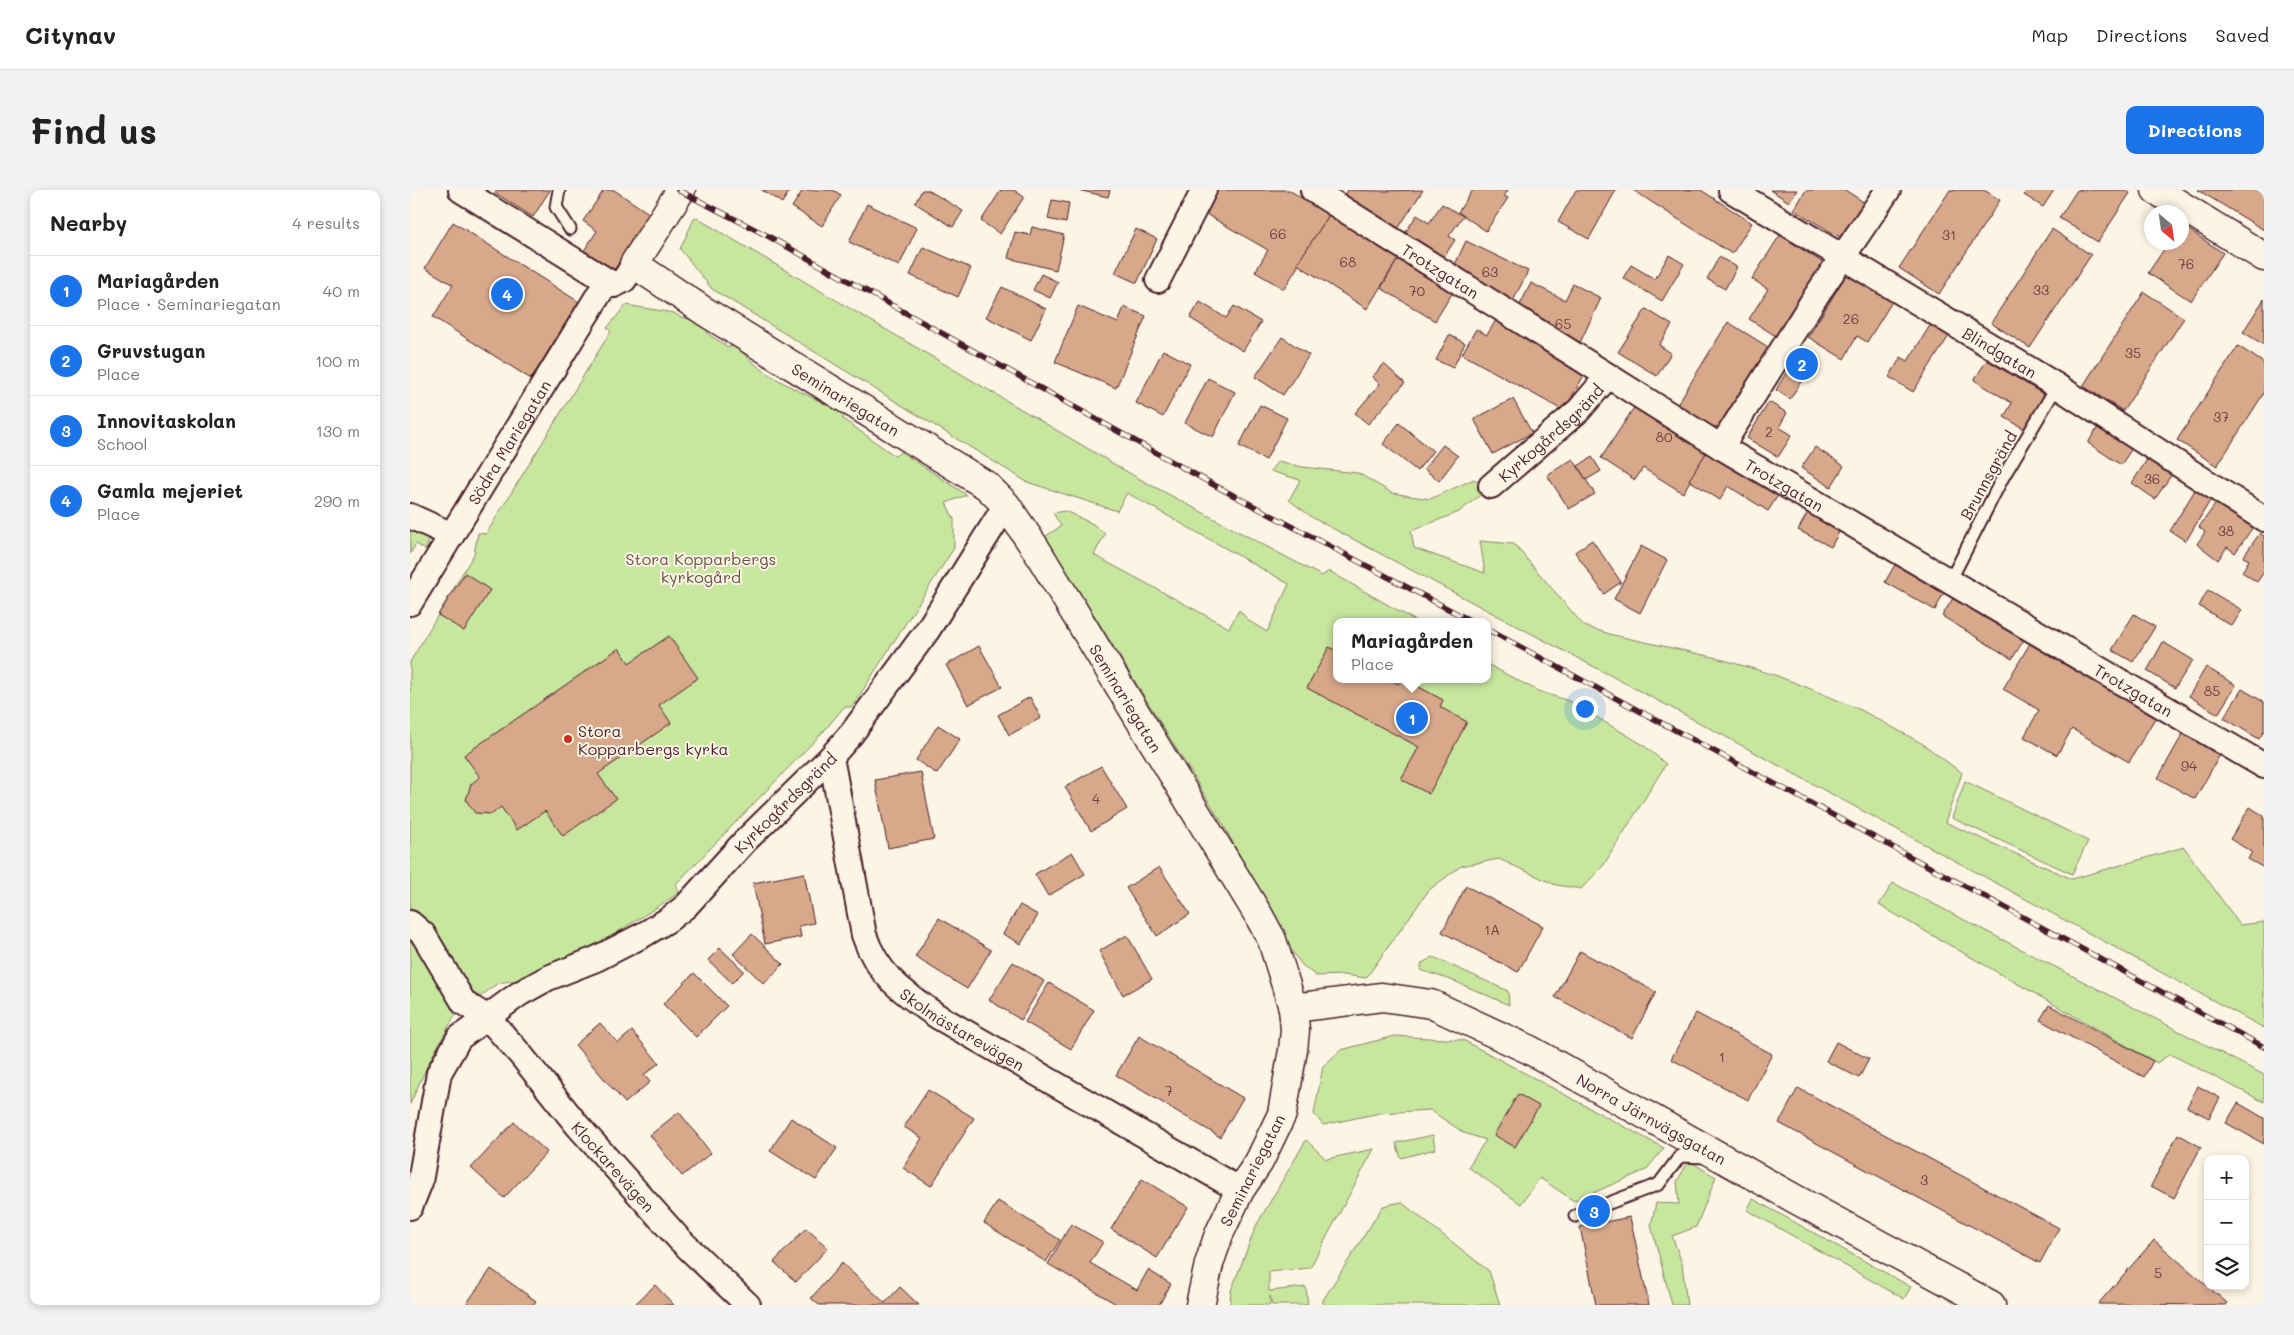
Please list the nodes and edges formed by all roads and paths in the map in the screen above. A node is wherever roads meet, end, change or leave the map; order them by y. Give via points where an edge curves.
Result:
1 (461, 190) edge
2 (559, 190) edge
3 (681, 190) edge
4 (1204, 190) edge
5 (1313, 190) edge
6 (1731, 190) edge
7 (1888, 190) edge
8 (2156, 190) edge
9 (570, 229) dead end
10 (2264, 257) edge
11 (1842, 258) junction
12 (634, 264) junction
13 (1158, 280) dead end
14 (607, 281) junction
15 (1608, 376) junction
16 (2058, 386) junction
17 (1721, 447) junction
18 (1491, 486) dead end
19 (1006, 505) junction
20 (410, 516) edge
21 (2264, 518) edge
22 (452, 535) junction
23 (1950, 581) junction
24 (410, 603) edge
25 (831, 757) junction
26 (2264, 766) edge
27 (410, 923) edge
28 (1293, 1008) junction
29 (488, 1018) junction
30 (1721, 1158) junction
31 (1240, 1190) junction
32 (410, 1207) edge
33 (1575, 1216) dead end
34 (748, 1305) edge
35 (1200, 1305) edge
36 (1992, 1305) edge

1 - 14 street
2 - 9 lane via 556,207
3 - 12 street
4 - 13 street
5 - 15 street, Trotzgatan
6 - 11 street, Blindgatan
7 - 11 street
8 - 10 street
11 - 16 street, Blindgatan
11 - 17 street
12 - 14 street via 624,280 614,285
12 - 19 street, Seminariegatan via 987,486
14 - 22 street, Södra Mariegatan
15 - 17 street, Trotzgatan
15 - 18 street, Kyrkogårdsgränd via 1579,410
16 - 21 street, Blindgatan
16 - 23 lane, Brunnsgränd via 2002,479
17 - 23 street, Trotzgatan
19 - 25 street, Kyrkogårdsgränd via 927,631
19 - 28 street, Seminariegatan via 1259,916 1272,940
20 - 22 street
22 - 24 street, Södra Mariegatan
23 - 26 street, Trotzgatan
25 - 29 street, Kyrkogårdsgränd via 745,841 686,906 668,920 596,958 548,978
25 - 31 street, Skolmästarevägen via 864,935 883,973 937,1016
27 - 29 street, Klockarevägen via 423,934 464,1003
28 - 30 street, Norra Järnvägsgatan via 1382,997 1431,1004 1530,1050
28 - 31 street, Seminariegatan via 1294,1044 1282,1114 1259,1162
29 - 32 street, Kyrkogårdsgränd via 459,1038 439,1073 420,1182
29 - 34 street, Klockarevägen via 578,1126 673,1232
30 - 33 lane via 1680,1156 1659,1184
30 - 36 street, Norra Järnvägsgatan
31 - 35 street, Seminariegatan via 1219,1234

